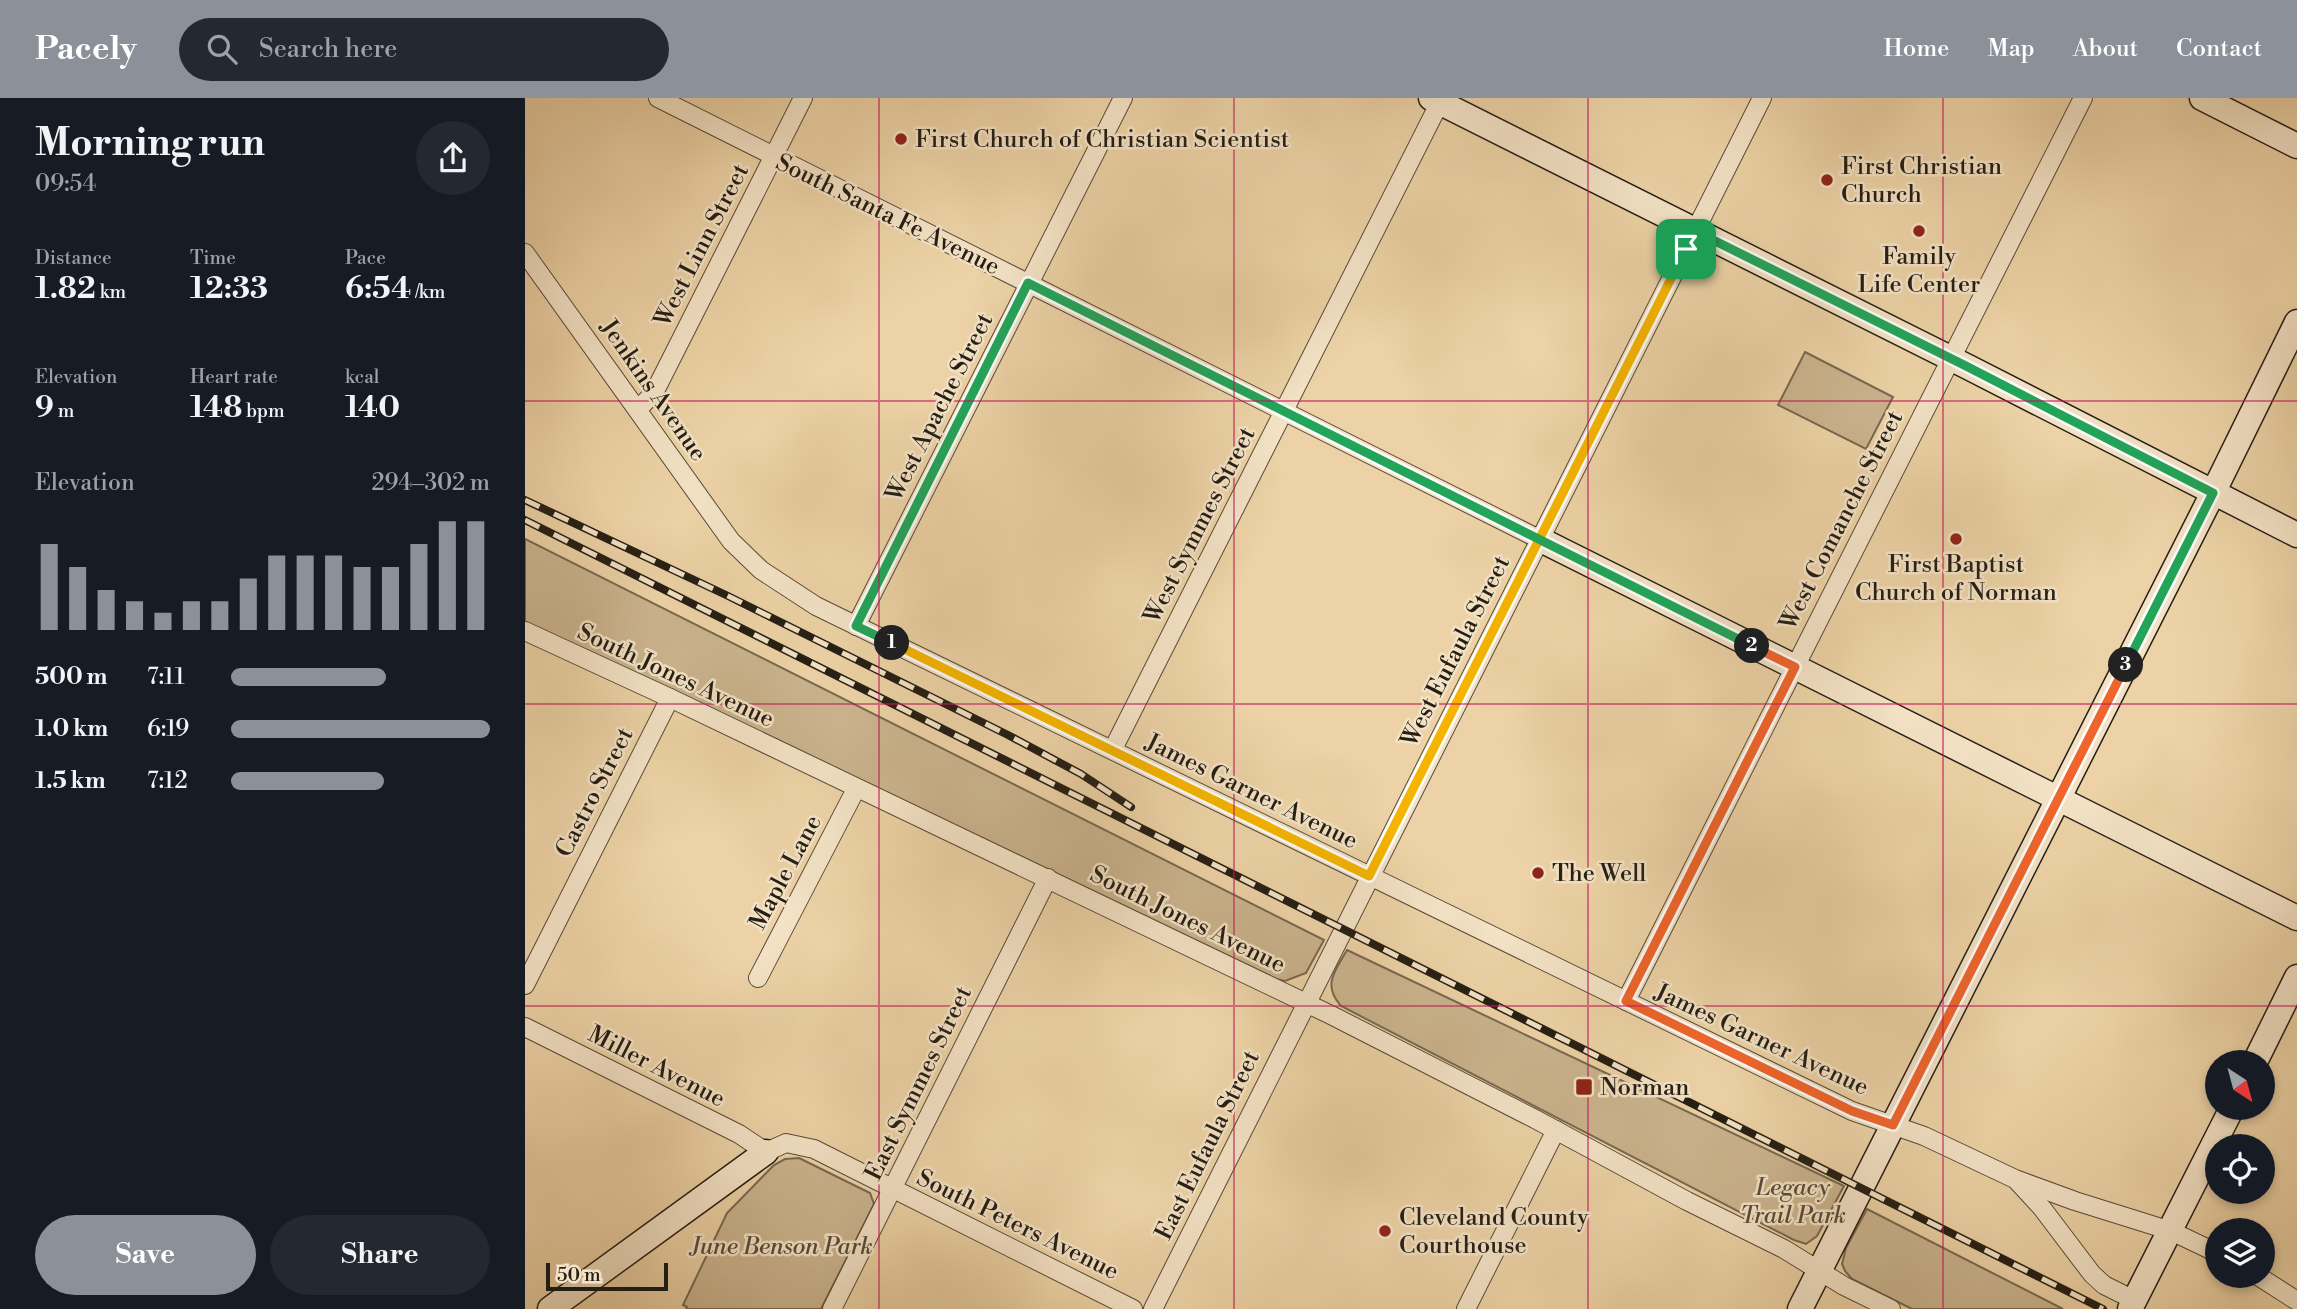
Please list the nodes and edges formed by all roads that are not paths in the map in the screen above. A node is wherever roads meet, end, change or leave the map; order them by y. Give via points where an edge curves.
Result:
1 (658, 98) edge
2 (803, 98) edge
3 (1123, 98) edge
4 (1762, 98) edge
5 (2083, 98) edge
6 (2202, 98) edge
7 (1438, 100) edge
8 (2297, 146) edge
9 (773, 157) junction
10 (1695, 231) junction
11 (525, 253) edge
12 (1028, 283) junction
13 (2297, 322) edge
14 (1951, 358) junction
15 (638, 409) junction
16 (1285, 411) junction
17 (2213, 493) junction
18 (2297, 535) edge
19 (1539, 539) junction
20 (744, 554) joint
21 (856, 626) junction
22 (525, 631) edge
23 (1795, 667) junction
24 (670, 698) junction
25 (1113, 749) junction
26 (856, 789) junction
27 (2058, 799) junction
28 (1369, 876) junction
29 (1048, 878) junction
30 (2297, 918) edge
31 (2297, 977) edge
32 (758, 978) dead end
33 (525, 985) edge
34 (1626, 1001) junction
35 (1305, 1002) junction
36 (525, 1027) edge
37 (2261, 1050) edge
38 (2226, 1120) edge
39 (1893, 1125) junction
40 (1556, 1130) junction
41 (766, 1152) junction
42 (2015, 1179) junction
43 (892, 1189) junction
44 (2171, 1231) junction
45 (2205, 1247) edge
46 (1819, 1270) junction
47 (2275, 1287) edge
48 (2297, 1301) edge
49 (2132, 1305) edge
50 (550, 1309) edge
51 (832, 1309) edge
52 (1133, 1309) edge
53 (1153, 1309) edge
54 (1466, 1309) edge
55 (1800, 1309) edge
56 (1891, 1309) edge

1 - 9 street, South Santa Fe Avenue
2 - 9 street, West Linn Street
3 - 12 street, West Apache Street
4 - 10 street, West Eufaula Street
5 - 14 street, West Comanche Street
6 - 8 street
7 - 10 street
7 - 16 street, West Symmes Street
9 - 12 street, South Santa Fe Avenue
9 - 15 street, West Linn Street via 654,393
10 - 14 street
10 - 19 street, West Eufaula Street
11 - 15 street, Jenkins Avenue
12 - 16 street, South Santa Fe Avenue
12 - 21 street, West Apache Street
13 - 17 street
14 - 17 street
14 - 23 street, West Comanche Street
15 - 20 street, Jenkins Avenue
16 - 19 street, South Santa Fe Avenue
16 - 25 street, West Symmes Street
17 - 18 street
17 - 27 street
19 - 23 street, South Santa Fe Avenue
19 - 28 street, West Eufaula Street
20 - 21 street, James Garner Avenue via 783,586
21 - 25 street, James Garner Avenue
22 - 24 street, South Jones Avenue
23 - 27 street, South Santa Fe Avenue
23 - 34 street, West Comanche Street
24 - 26 street, South Jones Avenue
24 - 33 street, Castro Street
25 - 28 street, James Garner Avenue
26 - 29 street, South Jones Avenue
26 - 32 street, Maple Lane
27 - 30 street, South Santa Fe Avenue
27 - 39 street
28 - 34 street, James Garner Avenue
28 - 35 street, West Eufaula Street
29 - 35 street, South Jones Avenue
29 - 43 street, East Symmes Street
31 - 37 street
34 - 39 street, James Garner Avenue via 1852,1111
35 - 40 street, South Jones Avenue
35 - 53 street, East Eufaula Street
36 - 41 street, Miller Avenue
38 - 44 street
39 - 42 street, James Garner Avenue
39 - 46 street
40 - 46 street, South Jones Avenue
40 - 54 street
41 - 43 street, South Peters Avenue via 786,1143 814,1149
41 - 50 street
42 - 44 street, James Garner Avenue
42 - 49 street, James Garner Avenue via 2092,1274
43 - 51 street, East Symmes Street
43 - 52 street, South Peters Avenue
44 - 45 street, James Garner Avenue
44 - 49 street
46 - 55 street
46 - 56 street, South Jones Avenue
47 - 48 street

